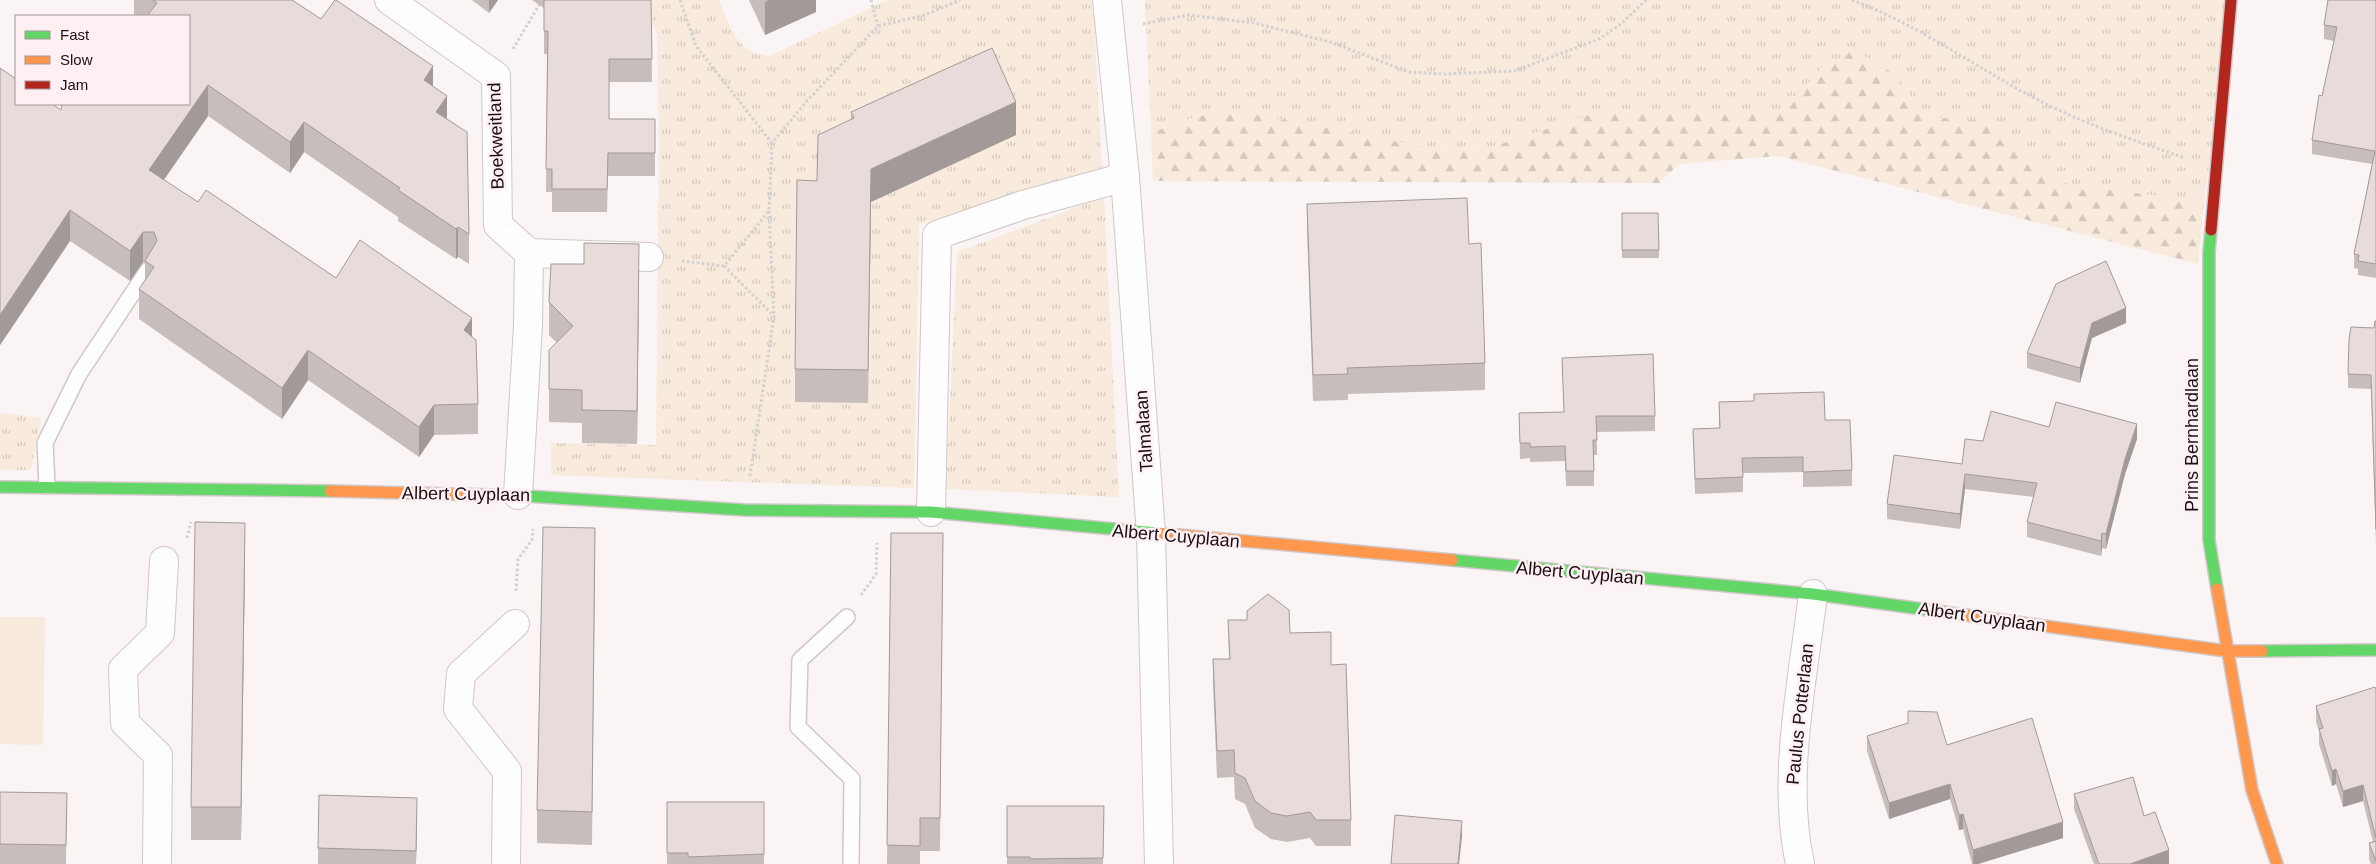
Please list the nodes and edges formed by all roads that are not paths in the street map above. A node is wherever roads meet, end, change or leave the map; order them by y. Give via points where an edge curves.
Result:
1 (389, 0) edge
2 (1107, 0) edge
3 (2231, 0) edge
4 (1126, 177) junction
5 (529, 253) junction
6 (649, 257) road end
7 (148, 270) edge
8 (47, 486) junction
9 (0, 487) edge
10 (526, 495) junction
11 (931, 512) junction
12 (1151, 534) junction
13 (164, 561) road end
14 (1813, 594) junction
15 (848, 617) road end
16 (515, 624) road end
17 (2376, 650) edge
18 (2226, 651) junction
19 (157, 864) edge
20 (506, 864) edge
21 (851, 864) edge
22 (1159, 864) edge
23 (1800, 864) edge
24 (2277, 864) edge

1 - 5 street, Boekweitland via 496,76 498,225
2 - 4 street, Talmalaan
3 - 18 street, Prins Bernhardlaan via 2209,252 2209,540
4 - 11 street via 1023,205 937,236
4 - 12 street, Talmalaan
5 - 6 street
5 - 10 street
7 - 8 lane via 79,374 45,443
8 - 9 street, Albert Cuyplaan
8 - 10 street, Albert Cuyplaan
10 - 11 street, Albert Cuyplaan via 745,510
11 - 12 street, Albert Cuyplaan
12 - 14 street, Albert Cuyplaan
12 - 22 street, Talmalaan
13 - 19 street via 160,633 123,669 125,723 158,755
14 - 18 street, Albert Cuyplaan
14 - 23 street, Paulus Potterlaan via 1791,776 1795,844
15 - 21 lane via 800,660 798,727 852,779
16 - 20 street via 461,674 458,709 507,771
17 - 18 street, Albert Cuyplaan
18 - 24 street, Prins Bernhardlaan via 2252,790

